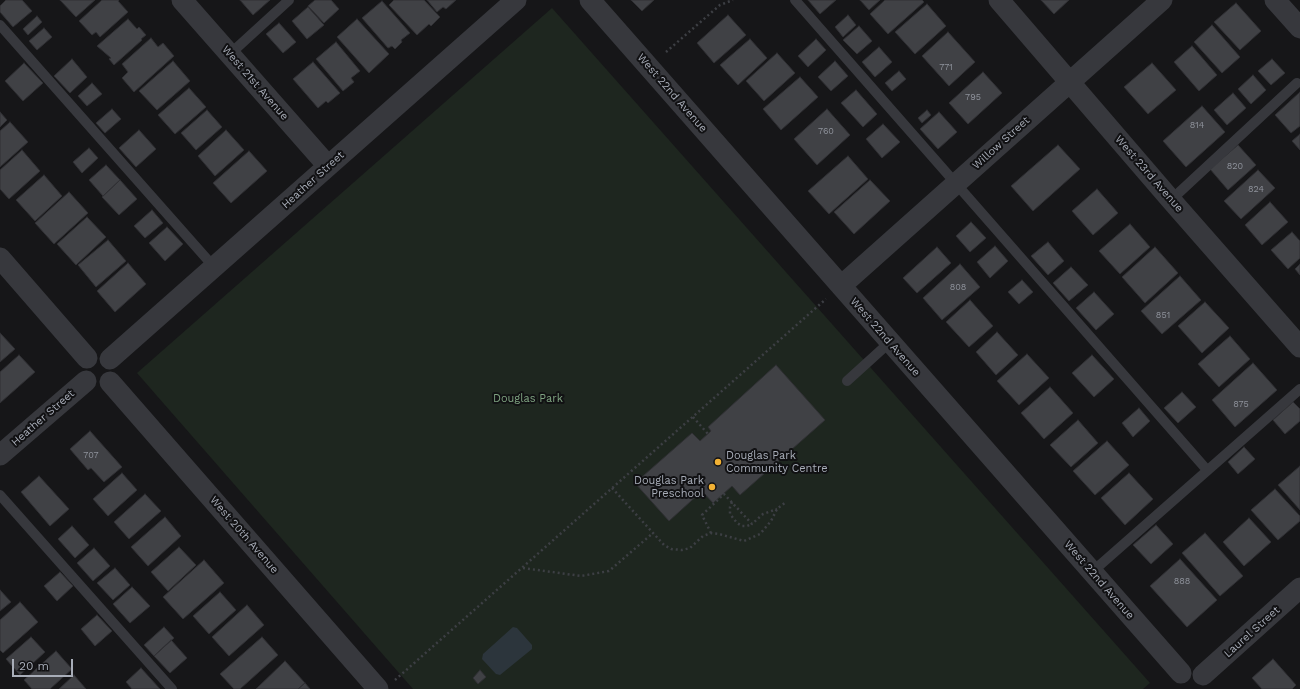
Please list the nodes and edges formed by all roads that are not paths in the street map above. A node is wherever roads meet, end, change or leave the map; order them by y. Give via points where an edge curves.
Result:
1 (182, 0) edge
2 (289, 0) edge
3 (516, 0) edge
4 (590, 0) edge
5 (796, 0) edge
6 (999, 0) edge
7 (1162, 0) edge
8 (1275, 0) edge
9 (0, 25) edge
10 (1300, 28) edge
11 (230, 54) junction
12 (1070, 82) junction
13 (1297, 83) dead end
14 (328, 166) junction
15 (956, 184) junction
16 (1171, 200) junction
17 (0, 258) edge
18 (214, 267) junction
19 (841, 286) junction
20 (890, 342) junction
21 (1300, 347) edge
22 (87, 358) junction
23 (110, 359) junction
24 (86, 381) junction
25 (847, 381) dead end
26 (110, 382) junction
27 (1300, 389) edge
28 (0, 456) edge
29 (1207, 470) junction
30 (0, 495) edge
31 (1092, 572) junction
32 (1300, 588) edge
33 (1178, 681) edge
34 (1205, 682) edge
35 (384, 687) edge
36 (172, 689) edge

1 - 11 street, West 21st Avenue
2 - 11 lane
3 - 14 street, Heather Street
4 - 19 street, West 22nd Avenue
5 - 15 lane
6 - 12 street, West 23rd Avenue
7 - 12 street, Willow Street
8 - 10 street
9 - 18 lane
11 - 14 street, West 21st Avenue
12 - 15 street, Willow Street
12 - 16 street, West 23rd Avenue
13 - 16 lane
14 - 18 street, Heather Street
15 - 19 street, Willow Street
15 - 29 lane
16 - 21 street, West 23rd Avenue
17 - 22 street
18 - 23 street, Heather Street
19 - 20 street, West 22nd Avenue
20 - 25 lane
20 - 31 street, West 22nd Avenue
22 - 23 street via 100,354
22 - 24 street via 82,368 82,375
23 - 26 street via 114,371
24 - 26 street via 98,387
24 - 28 street, Heather Street
26 - 35 street, West 20th Avenue
27 - 29 lane
29 - 31 lane
30 - 36 lane
31 - 33 street, West 22nd Avenue
32 - 34 street, Laurel Street
33 - 34 street via 1186,670 1192,670 1198,671

